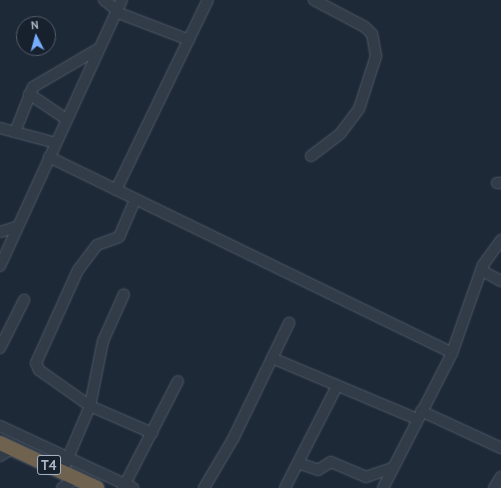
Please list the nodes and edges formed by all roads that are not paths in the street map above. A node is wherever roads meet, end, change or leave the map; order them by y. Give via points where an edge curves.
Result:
1 (104, 0) edge
2 (122, 0) edge
3 (208, 0) edge
4 (314, 0) edge
5 (116, 11) junction
6 (189, 40) junction
7 (98, 49) junction
8 (29, 94) junction
9 (66, 119) junction
10 (0, 128) edge
11 (15, 132) junction
12 (56, 143) junction
13 (311, 156) dead end
14 (49, 158) junction
15 (116, 190) junction
16 (135, 200) junction
17 (16, 227) junction
18 (0, 232) edge
19 (501, 240) edge
20 (0, 266) edge
21 (481, 270) junction
22 (501, 281) edge
23 (124, 294) dead end
24 (24, 300) dead end
25 (289, 323) dead end
26 (0, 348) edge
27 (452, 353) junction
28 (272, 358) junction
29 (178, 381) dead end
30 (336, 388) junction
31 (90, 406) junction
32 (419, 415) junction
33 (0, 426) edge
34 (152, 433) junction
35 (0, 443) edge
36 (13, 448) junction
37 (501, 448) edge
38 (0, 456) edge
39 (69, 456) junction
40 (298, 463) junction
41 (392, 468) junction
42 (62, 472) junction
43 (501, 477) edge
44 (77, 478) junction
45 (127, 487) edge
46 (62, 488) edge
47 (97, 488) edge
48 (204, 488) edge
49 (285, 488) edge
50 (383, 488) edge
51 (494, 488) edge

1 - 5 street
2 - 5 street
3 - 6 street
4 - 13 street via 365,27 372,34 376,56 358,109 340,134
5 - 6 street
5 - 7 street
6 - 15 street
7 - 8 street via 37,84
7 - 9 street
8 - 9 street
8 - 11 street
9 - 12 street
10 - 11 street
11 - 12 street
12 - 14 street
14 - 15 street
14 - 17 street
15 - 16 street
16 - 27 street
16 - 31 street via 119,237 98,245 78,270 36,363 39,370
17 - 18 street
17 - 20 street
19 - 21 street
21 - 22 street
21 - 27 street
23 - 31 street via 103,341
24 - 26 street
25 - 28 street
27 - 32 street
28 - 30 street
28 - 48 street
29 - 34 street
30 - 32 street
30 - 40 street
31 - 34 street
31 - 39 street
32 - 37 street
32 - 41 street
33 - 39 street
34 - 45 street
35 - 36 highway, T4
36 - 38 street
36 - 42 highway, T4
39 - 42 street
39 - 45 street
40 - 41 street via 318,470 331,462 366,477
40 - 49 street
41 - 50 street
42 - 44 highway, T4
43 - 51 street
44 - 46 street
44 - 47 highway, T4

